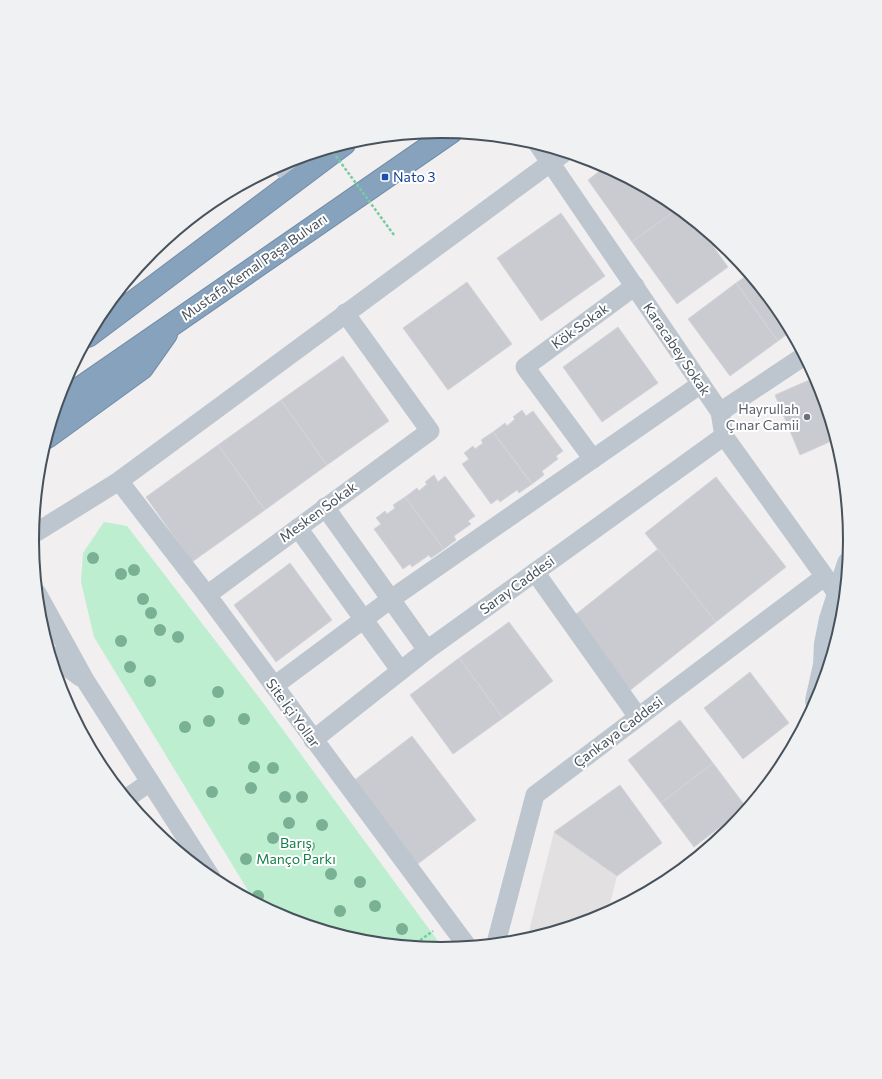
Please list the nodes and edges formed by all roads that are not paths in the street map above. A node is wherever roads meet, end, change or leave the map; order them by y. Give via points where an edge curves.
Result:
1 (442, 138) edge
2 (332, 152) edge
3 (558, 157) edge
4 (286, 169) edge
5 (296, 179) junction
6 (634, 286) junction
7 (146, 293) junction
8 (116, 304) edge
9 (345, 313) junction
10 (175, 322) junction
11 (100, 327) edge
12 (800, 359) edge
13 (701, 384) junction
14 (65, 399) edge
15 (720, 412) junction
16 (54, 432) edge
17 (724, 436) junction
18 (593, 459) junction
19 (120, 481) junction
20 (325, 507) junction
21 (298, 528) junction
22 (39, 530) edge
23 (535, 572) junction
24 (824, 576) junction
25 (840, 587) edge
26 (207, 594) junction
27 (838, 595) junction
28 (391, 599) junction
29 (45, 608) edge
30 (364, 620) junction
31 (828, 647) edge
32 (427, 650) junction
33 (57, 660) edge
34 (400, 670) junction
35 (84, 680) junction
36 (274, 686) junction
37 (638, 717) junction
38 (313, 740) junction
39 (150, 782) junction
40 (131, 795) edge
41 (201, 862) edge
42 (498, 937) edge
43 (463, 941) edge

1 - 10 highway, Mustafa Kemal Paşa Bulvarı
2 - 5 highway
3 - 6 street, Karacabey Sokak
3 - 9 street
4 - 5 street
5 - 7 highway
6 - 13 street, Karacabey Sokak
6 - 18 street, Kök Sokak via 525,366
7 - 8 highway
7 - 11 highway
9 - 19 street
9 - 20 street, Mesken Sokak via 430,431
10 - 14 highway, Mustafa Kemal Paşa Bulvarı
10 - 16 highway via 142,368
12 - 15 street
13 - 15 street, Karacabey Sokak
13 - 18 street
15 - 17 street, Karacabey Sokak
17 - 23 street, Saray Caddesi
17 - 24 street, Karacabey Sokak
18 - 28 street
19 - 22 street
19 - 26 street, Site İçi Yollar
20 - 21 street, Mesken Sokak
20 - 28 street
21 - 26 street, Mesken Sokak
21 - 30 street
23 - 32 street, Saray Caddesi
23 - 37 street
24 - 27 street, Karacabey Sokak
24 - 37 street, Çankaya Caddesi
25 - 27 street
26 - 36 street, Site İçi Yollar
27 - 31 street
28 - 30 street
28 - 32 street
29 - 35 street
30 - 34 street
30 - 36 street
32 - 34 street, Saray Caddesi
33 - 35 street
34 - 38 street, Saray Caddesi
35 - 39 street
36 - 38 street, Site İçi Yollar
37 - 42 street, Çankaya Caddesi via 535,795
38 - 43 street, Site İçi Yollar
39 - 40 street
39 - 41 street

